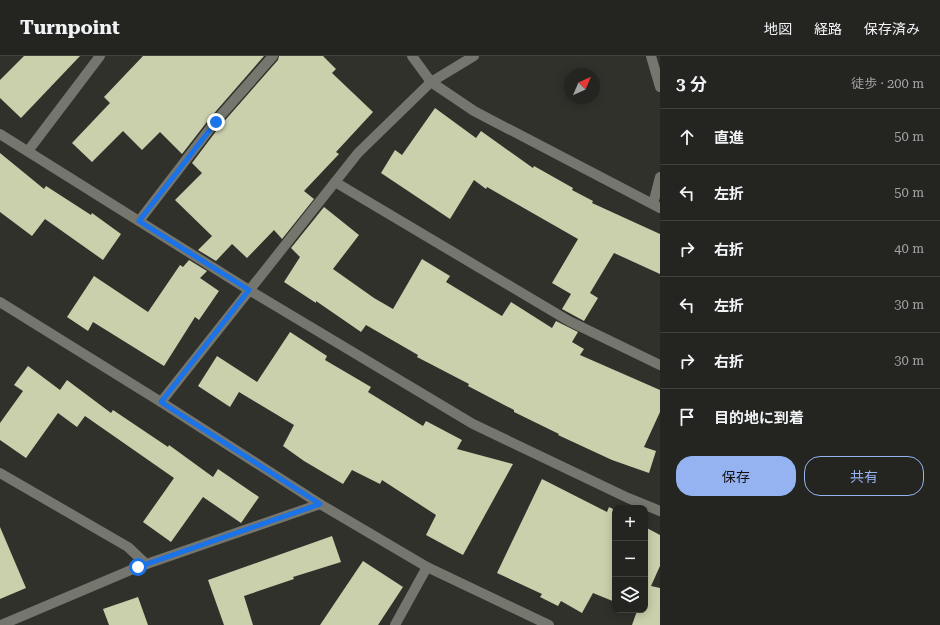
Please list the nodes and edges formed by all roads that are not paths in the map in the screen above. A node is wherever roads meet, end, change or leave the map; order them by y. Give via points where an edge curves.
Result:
1 (100, 56) edge
2 (273, 56) edge
3 (412, 56) edge
4 (474, 56) edge
5 (651, 56) edge
6 (431, 82) junction
7 (660, 87) edge
8 (0, 134) edge
9 (28, 151) junction
10 (660, 177) edge
11 (335, 182) junction
12 (656, 206) edge
13 (139, 221) junction
14 (249, 290) junction
15 (0, 302) edge
16 (660, 365) edge
17 (161, 402) junction
18 (0, 473) edge
19 (320, 504) junction
20 (660, 511) edge
21 (146, 564) junction
22 (428, 566) junction
23 (1, 625) edge
24 (395, 625) edge
25 (549, 625) edge

1 - 9 street
2 - 13 street via 216,122
3 - 6 street
4 - 6 street
5 - 7 street
6 - 11 street via 358,153
6 - 12 street via 474,111
8 - 9 street
9 - 13 street
10 - 12 street
11 - 14 street
11 - 16 street via 568,321
13 - 14 street
14 - 17 street
14 - 20 street via 473,424
15 - 17 street
17 - 19 street
18 - 21 street via 128,547
19 - 21 street
19 - 22 street
21 - 23 street
22 - 24 street
22 - 25 street

